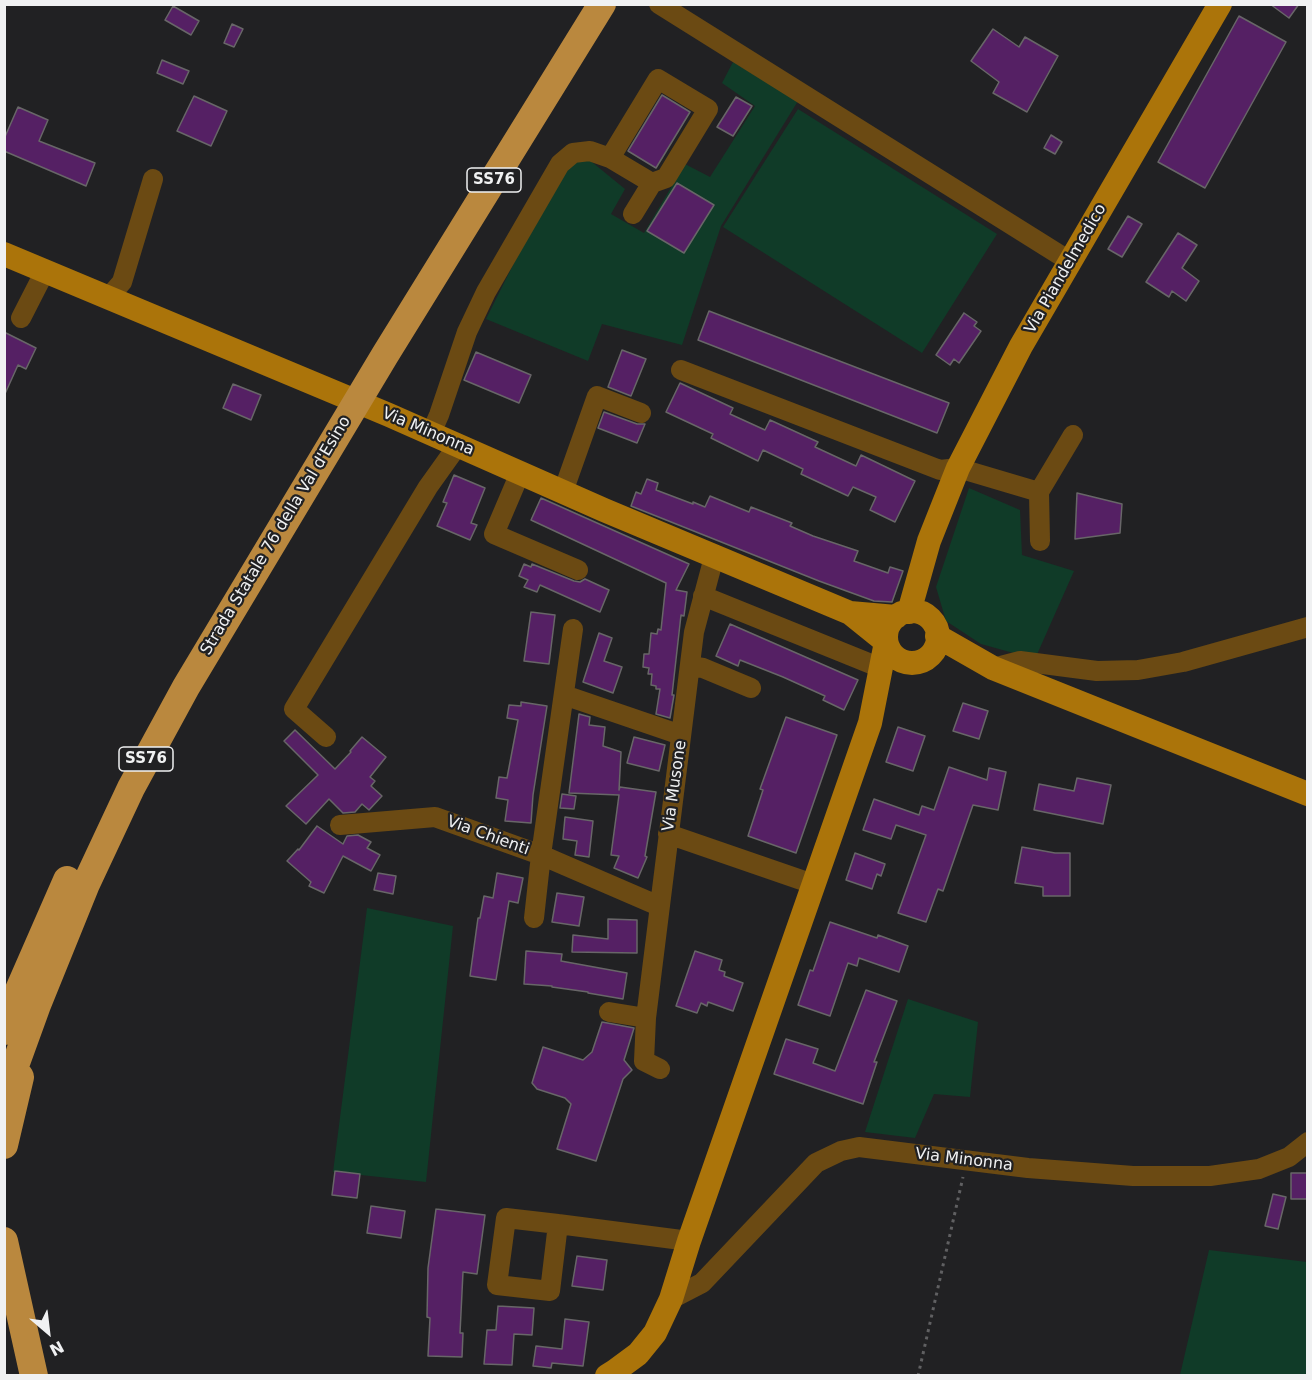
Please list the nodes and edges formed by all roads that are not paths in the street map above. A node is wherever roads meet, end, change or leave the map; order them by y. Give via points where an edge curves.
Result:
1 (579, 4) edge
2 (602, 4) edge
3 (659, 4) edge
4 (1220, 4) edge
5 (610, 158) junction
6 (153, 179) dead end
7 (652, 183) junction
8 (633, 214) dead end
9 (4, 254) edge
10 (1071, 262) junction
11 (45, 272) junction
12 (108, 298) junction
13 (21, 318) dead end
14 (376, 352) junction
15 (683, 363) dead end
16 (641, 413) dead end
17 (431, 433) junction
18 (1073, 435) dead end
19 (324, 438) junction
20 (458, 445) junction
21 (958, 468) junction
22 (520, 473) junction
23 (563, 492) junction
24 (1039, 492) junction
25 (1040, 541) dead end
26 (714, 557) junction
27 (578, 570) dead end
28 (703, 596) junction
29 (850, 612) junction
30 (918, 621) junction
31 (1308, 627) edge
32 (573, 629) dead end
33 (886, 642) junction
34 (922, 660) junction
35 (690, 666) junction
36 (880, 668) junction
37 (993, 668) junction
38 (751, 688) dead end
39 (564, 695) junction
40 (870, 723) junction
41 (681, 735) junction
42 (326, 737) dead end
43 (1308, 794) edge
44 (340, 825) dead end
45 (668, 834) junction
46 (540, 855) junction
47 (86, 884) junction
48 (813, 884) junction
49 (659, 906) junction
50 (534, 918) dead end
51 (609, 1012) dead end
52 (646, 1018) junction
53 (4, 1031) edge
54 (660, 1068) dead end
55 (4, 1096) edge
56 (1308, 1142) edge
57 (4, 1145) edge
58 (558, 1224) dead end
59 (4, 1241) edge
60 (689, 1241) junction
61 (671, 1299) junction
62 (34, 1376) edge
63 (607, 1376) edge

1 - 14 highway, Strada Statale 76 della Val d'Esino / SS76
2 - 14 highway, Strada Statale 76 della Val d'Esino / SS76
3 - 10 street
4 - 10 main road, Via Piandelmedico
5 - 7 street
5 - 7 street via 658,79 708,109 666,178
5 - 17 street via 590,151 573,153 560,164 486,292 467,332
6 - 12 street via 122,282
7 - 8 street
9 - 11 main road, Via Minonna
10 - 21 main road, Via Piandelmedico
11 - 12 main road, Via Minonna
11 - 13 street
12 - 17 main road, Via Minonna
14 - 19 highway, Strada Statale 76 della Val d'Esino / SS76
15 - 21 street via 945,457
16 - 23 street via 597,396
17 - 20 main road, Via Minonna
18 - 24 street
19 - 47 highway, Strada Statale 76 della Val d'Esino / SS76 via 130,788
19 - 53 highway, Strada Statale 76 della Val d'Esino / SS76 via 167,679 115,775
20 - 22 main road, Via Minonna
20 - 42 street via 428,487 294,709
21 - 24 street
21 - 30 main road, Via Piandelmedico via 929,541 926,585
22 - 23 main road, Via Minonna
22 - 27 street via 494,534
23 - 26 main road, Via Minonna
24 - 25 street
26 - 28 street, Via Musone
26 - 29 main road, Via Minonna
28 - 35 street, Via Musone
28 - 36 street
29 - 30 main road, Via Minonna
29 - 33 main road, Via Minonna
30 - 33 main road via 888,628
30 - 34 main road via 937,644
30 - 37 main road, Via Minonna
31 - 37 street via 1183,662 1138,670 1097,671 1020,661
32 - 39 street
33 - 34 main road, Via Minonna via 897,658 910,663
33 - 36 main road
34 - 37 main road, Via Minonna
34 - 40 main road via 891,685
35 - 38 street
35 - 41 street, Via Musone
36 - 40 main road
37 - 43 main road, Via Minonna
39 - 41 street
39 - 46 street
40 - 48 main road
41 - 45 street, Via Musone
44 - 46 street, Via Chienti via 435,817
45 - 48 street
45 - 49 street, Via Musone
46 - 49 street, Via Chienti
46 - 50 street
47 - 55 highway, Strada Statale 76 della Val d'Esino / SS76
47 - 57 highway via 25,1056
48 - 60 main road
49 - 52 street, Via Musone
51 - 52 street
52 - 54 street, Via Musone via 644,1061
56 - 61 street, Via Minonna via 1289,1157 1259,1169 1210,1176 1133,1176 1028,1168 859,1147 841,1151 816,1163 702,1283
58 - 60 street
59 - 62 highway
60 - 61 main road
61 - 63 main road via 655,1333 638,1354

